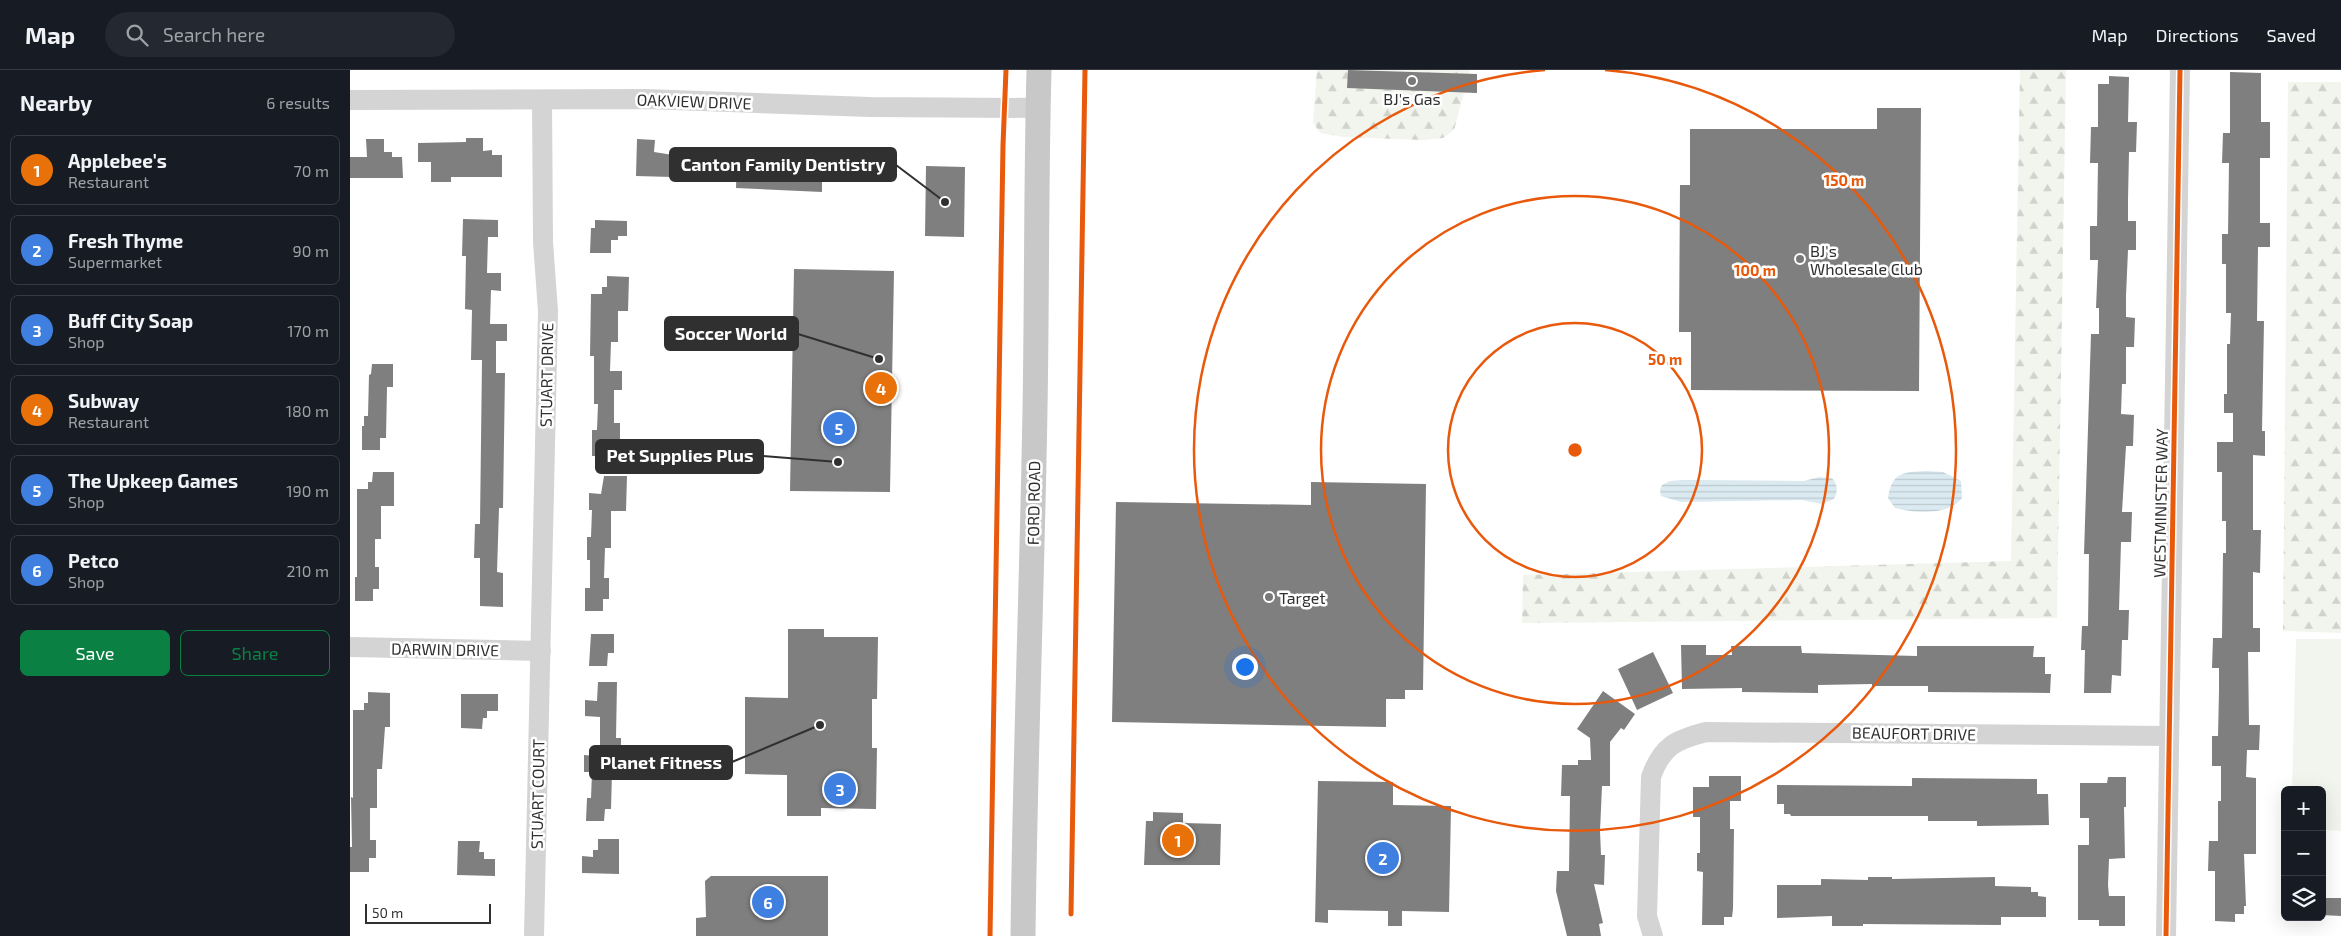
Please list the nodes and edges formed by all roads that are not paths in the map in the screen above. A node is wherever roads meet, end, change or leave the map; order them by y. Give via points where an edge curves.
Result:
1 (1039, 70) edge
2 (2180, 70) edge
3 (350, 100) edge
4 (542, 100) junction
5 (1038, 108) junction
6 (350, 647) edge
7 (541, 651) junction
8 (2169, 736) junction
9 (534, 936) edge
10 (1023, 936) edge
11 (1654, 936) edge
12 (2166, 936) edge

1 - 5 main road, FORD ROAD
2 - 8 street, WESTMINISTER WAY
3 - 4 street, OAKVIEW DRIVE
4 - 5 street, OAKVIEW DRIVE via 645,99 870,107
4 - 7 street, STUART DRIVE via 543,242 548,311
5 - 10 main road, FORD ROAD via 1037,313
6 - 7 street, DARWIN DRIVE
7 - 9 street, STUART COURT
8 - 11 street, BEAUFORT DRIVE via 1706,732 1686,736 1664,751 1650,784 1647,916
8 - 12 street, WESTMINISTER WAY

